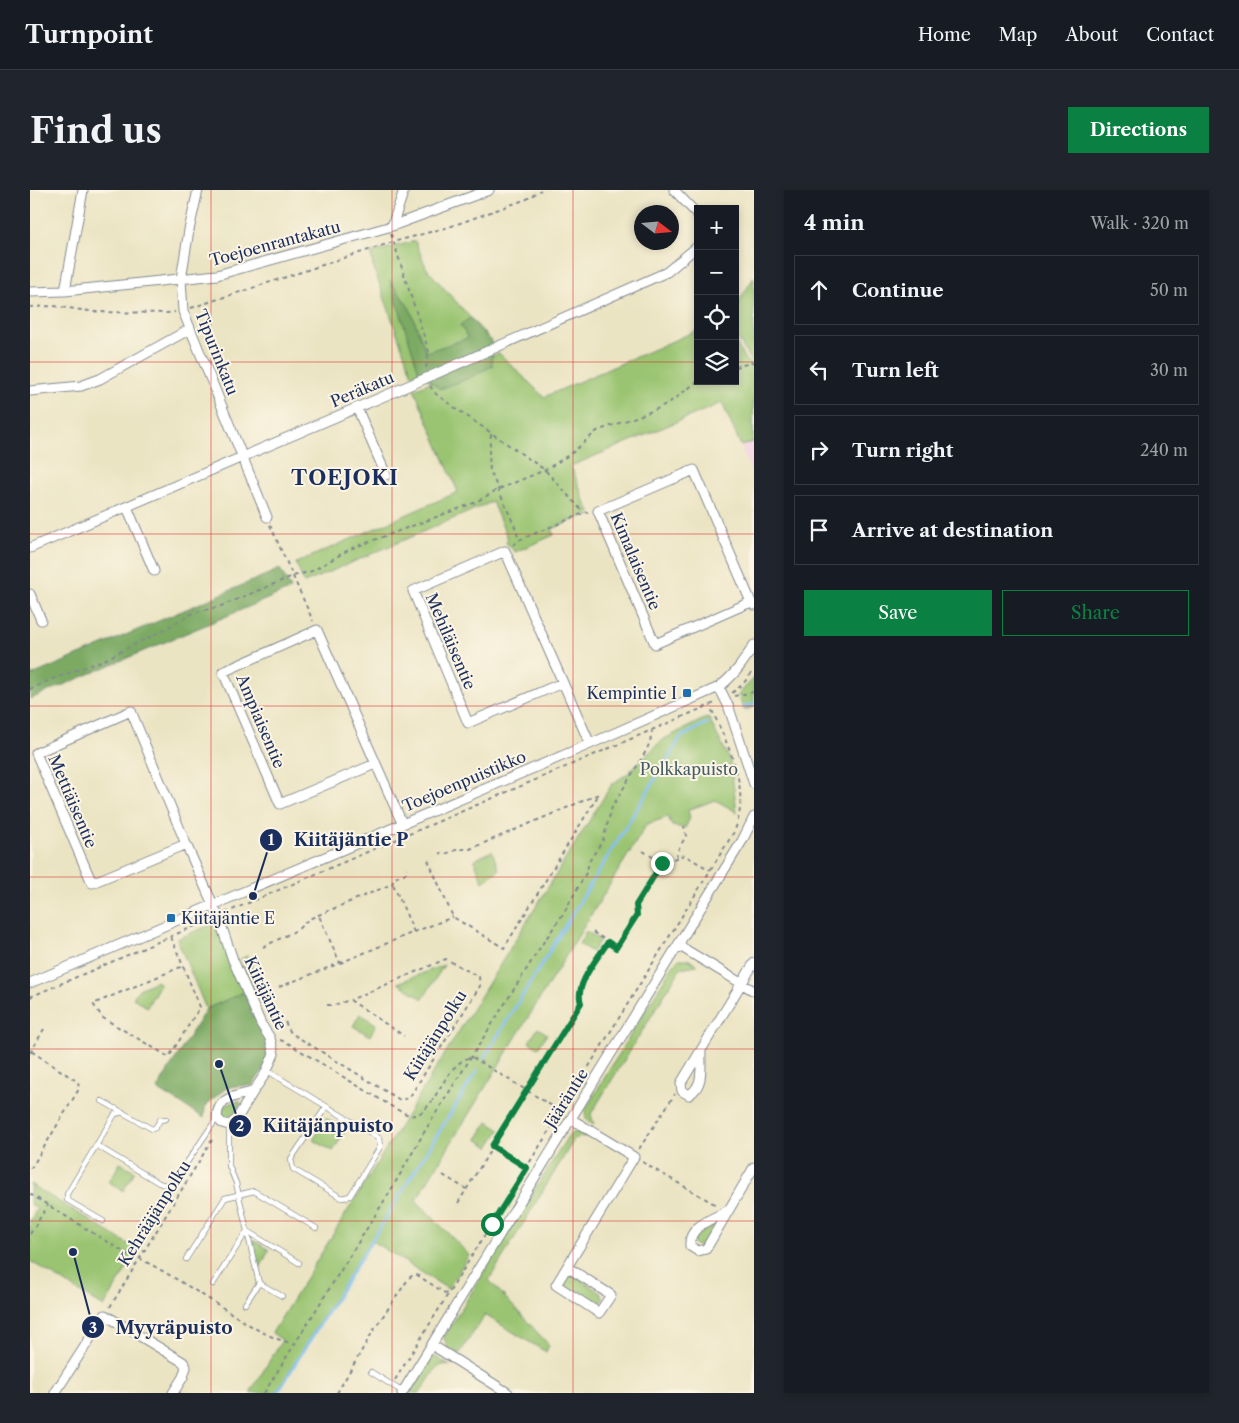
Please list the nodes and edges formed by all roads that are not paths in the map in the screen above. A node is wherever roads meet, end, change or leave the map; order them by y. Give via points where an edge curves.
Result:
1 (83, 190) edge
2 (198, 190) edge
3 (404, 190) edge
4 (490, 190) edge
5 (674, 190) edge
6 (694, 211) edge
7 (390, 227) junction
8 (694, 249) edge
9 (181, 279) junction
10 (65, 291) junction
11 (30, 292) edge
12 (190, 329) junction
13 (30, 391) edge
14 (357, 408) junction
15 (243, 457) junction
16 (386, 475) dead end
17 (127, 507) junction
18 (267, 517) road end
19 (30, 548) edge
20 (154, 571) dead end
21 (30, 594) edge
22 (752, 604) edge
23 (41, 620) dead end
24 (754, 645) edge
25 (562, 684) junction
26 (719, 687) junction
27 (590, 744) junction
28 (375, 764) junction
29 (754, 784) edge
30 (754, 817) edge
31 (402, 824) junction
32 (186, 844) junction
33 (212, 904) junction
34 (678, 945) junction
35 (754, 963) edge
36 (30, 982) edge
37 (742, 983) junction
38 (754, 991) edge
39 (701, 1050) junction
40 (266, 1070) junction
41 (253, 1092) junction
42 (102, 1101) dead end
43 (326, 1106) junction
44 (123, 1112) junction
45 (217, 1118) junction
46 (166, 1119) dead end
47 (571, 1119) junction
48 (229, 1125) junction
49 (96, 1145) junction
50 (754, 1167) edge
51 (176, 1180) junction
52 (239, 1195) junction
53 (727, 1211) junction
54 (103, 1221) dead end
55 (316, 1228) dead end
56 (247, 1231) junction
57 (142, 1232) dead end
58 (186, 1259) dead end
59 (299, 1263) dead end
60 (567, 1267) junction
61 (213, 1284) dead end
62 (259, 1284) junction
63 (282, 1296) dead end
64 (245, 1304) dead end
65 (432, 1345) junction
66 (371, 1372) dead end
67 (492, 1389) edge
68 (403, 1392) edge
69 (56, 1393) edge
70 (173, 1393) edge
71 (508, 1393) edge

1 - 10 street
2 - 9 street, Tipurinkatu
3 - 7 street
4 - 7 street, Toejoenrantakatu
5 - 6 street
7 - 9 street, Toejoenrantakatu via 217,275
8 - 14 street, Peräkatu via 667,272
9 - 10 street, Toejoenrantakatu
9 - 12 street, Tipurinkatu via 183,310
10 - 11 street, Toejoenrantakatu
12 - 13 street via 100,379 81,386
12 - 15 street, Tipurinkatu
14 - 15 street, Peräkatu
14 - 16 street
15 - 17 street, Peräkatu
15 - 18 street, Tipurinkatu
17 - 19 street, Peräkatu
17 - 20 street
21 - 23 street
22 - 22 street, Kimalaisentie via 694,470 598,512 655,644
24 - 26 street, Toejoenpuistikko via 738,670
25 - 25 street, Mehiläisentie via 505,552 413,591 468,723
25 - 27 street
26 - 27 street, Toejoenpuistikko
26 - 29 street
27 - 31 street, Toejoenpuistikko
28 - 28 street, Ampiaisentie via 317,630 223,672 280,804
28 - 31 street
30 - 34 street, Jääräntie
31 - 33 street, Toejoenpuistikko
32 - 32 street, Mettiäisentie via 92,884 36,753 131,711
32 - 33 street, Mettiäisentie
33 - 36 street, Toejoenpuistikko
33 - 40 street, Kiitäjäntie via 261,1024 270,1038 274,1054
34 - 37 street
34 - 47 street, Jääräntie
35 - 37 street
37 - 38 street
37 - 39 street
39 - 39 street via 700,1082 689,1095 680,1086
40 - 41 street, Kiitäjäntie
40 - 43 lane
41 - 45 street via 223,1101 217,1109
41 - 48 street, Kiitäjäntie via 236,1120
42 - 44 lane
43 - 43 lane via 379,1138 380,1147 350,1196 342,1198 293,1168 291,1159
44 - 46 lane via 152,1129 160,1120
44 - 49 lane via 115,1114
45 - 48 street
45 - 51 lane
47 - 60 street via 634,1157
47 - 65 street, Jääräntie
48 - 52 lane via 229,1166
49 - 51 lane via 165,1185
49 - 54 lane via 67,1194 67,1200
50 - 53 street
51 - 57 lane
52 - 55 lane via 254,1191
52 - 56 lane
52 - 58 lane via 225,1198
53 - 53 street via 695,1229 689,1238 690,1246 698,1251 706,1249
56 - 59 lane
56 - 61 lane
56 - 62 lane
60 - 60 street via 556,1285 599,1313 611,1294
62 - 63 lane
62 - 64 lane
65 - 67 street
65 - 68 street, Jääräntie
66 - 68 lane
67 - 71 street
69 - 70 street via 105,1315 183,1362 186,1367 184,1377

